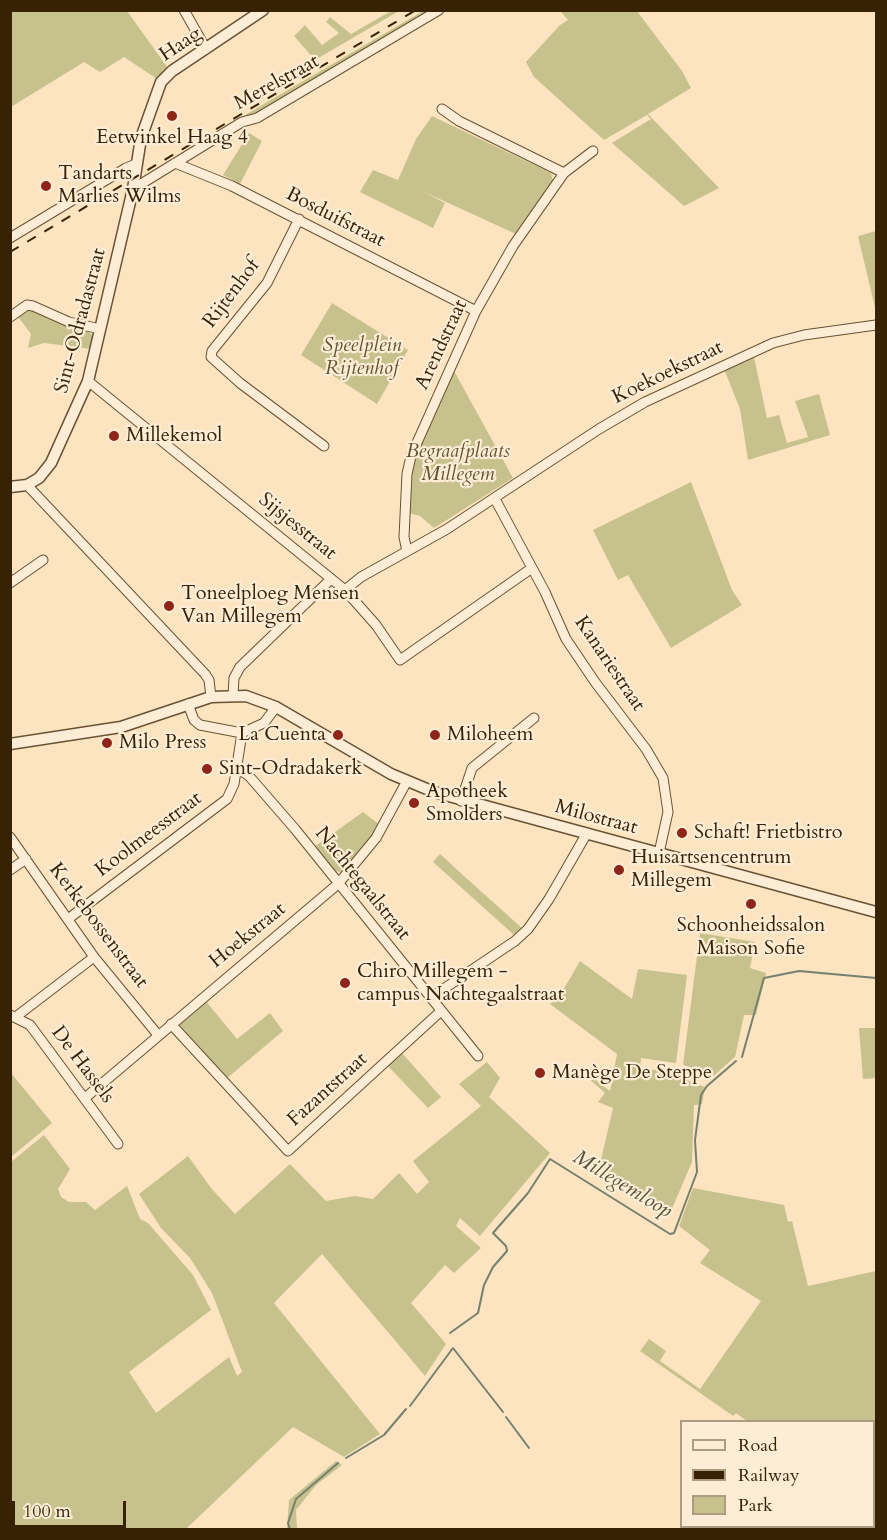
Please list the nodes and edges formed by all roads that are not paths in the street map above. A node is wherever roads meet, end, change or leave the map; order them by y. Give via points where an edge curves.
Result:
1 (184, 10) edge
2 (263, 10) edge
3 (439, 10) edge
4 (206, 49) junction
5 (442, 109) dead end
6 (593, 151) dead end
7 (175, 163) junction
8 (136, 164) junction
9 (564, 173) junction
10 (133, 189) junction
11 (299, 219) junction
12 (10, 238) edge
13 (476, 311) junction
14 (10, 317) edge
15 (876, 325) edge
16 (99, 329) junction
17 (88, 381) junction
18 (324, 446) dead end
19 (39, 478) junction
20 (27, 485) junction
21 (10, 487) edge
22 (495, 498) junction
23 (44, 504) junction
24 (407, 551) junction
25 (43, 560) dead end
26 (532, 568) junction
27 (331, 579) junction
28 (10, 583) edge
29 (345, 590) junction
30 (233, 695) junction
31 (212, 697) junction
32 (188, 704) junction
33 (276, 706) junction
34 (534, 718) dead end
35 (242, 733) junction
36 (10, 744) edge
37 (236, 767) junction
38 (407, 781) junction
39 (461, 801) junction
40 (587, 834) junction
41 (10, 837) edge
42 (659, 853) junction
43 (26, 859) junction
44 (10, 870) edge
45 (338, 884) junction
46 (876, 912) edge
47 (68, 919) junction
48 (94, 957) junction
49 (430, 998) junction
50 (441, 1011) junction
51 (14, 1015) edge
52 (171, 1023) junction
53 (158, 1035) junction
54 (478, 1056) dead end
55 (85, 1098) junction
56 (118, 1144) dead end

1 - 4 street
2 - 4 street, Haag
3 - 7 street, Merelstraat
4 - 8 street, Haag via 161,82
5 - 9 street via 459,122
6 - 9 street, Arendstraat
7 - 10 street, Merelstraat
7 - 11 street, Bosduifstraat
8 - 10 street, Sint-Odradastraat
8 - 12 street
9 - 13 street, Arendstraat via 513,246
10 - 16 street, Sint-Odradastraat
11 - 13 street, Bosduifstraat
11 - 18 street, Rijtenhof via 267,283 211,357
13 - 24 street, Arendstraat via 411,456 406,474
14 - 16 street via 27,305
15 - 22 street, Koekoekstraat via 785,340 719,367 622,415
16 - 17 street, Sint-Odradastraat
17 - 19 street, Sint-Odradastraat via 51,463
17 - 27 street, Sijsjesstraat
19 - 20 street, Sint-Odradastraat
19 - 23 street
20 - 21 street
20 - 23 street
22 - 24 street, Koekoekstraat
22 - 26 street, Kanariestraat
23 - 31 street via 205,674
24 - 29 street, Koekoekstraat
25 - 28 street
26 - 29 street, Sijsjesstraat via 400,660
26 - 42 street, Kanariestraat via 566,639 663,778 668,812
27 - 29 street, Sijsjesstraat
27 - 30 street via 240,667 234,678
30 - 31 street, Milostraat
30 - 33 street, Milostraat
31 - 32 street, Milostraat
32 - 35 street via 200,725
32 - 36 street, Milostraat via 121,728
33 - 35 street via 264,723
33 - 38 street, Milostraat
34 - 39 street via 472,768
35 - 37 street, Koolmeesstraat
37 - 45 street, Nachtegaalstraat via 249,776
37 - 47 street, Koolmeesstraat via 227,799
38 - 39 street, Milostraat
38 - 45 street, Hoekstraat via 376,838
39 - 40 street, Milostraat
40 - 42 street, Milostraat
40 - 49 street via 528,929
41 - 43 street, Kerkebossenstraat
42 - 46 street, Milostraat
43 - 44 street
43 - 47 street, Kerkebossenstraat
45 - 49 street, Nachtegaalstraat
45 - 52 street, Hoekstraat
47 - 48 street, Kerkebossenstraat
48 - 51 street
48 - 53 street, Kerkebossenstraat
49 - 50 street, Nachtegaalstraat
50 - 52 street, Fazantstraat via 288,1151
50 - 54 street, Nachtegaalstraat
51 - 55 street, De Hassels via 30,1025
52 - 53 street, Hoekstraat
53 - 55 street, Hoekstraat
55 - 56 street, De Hassels

